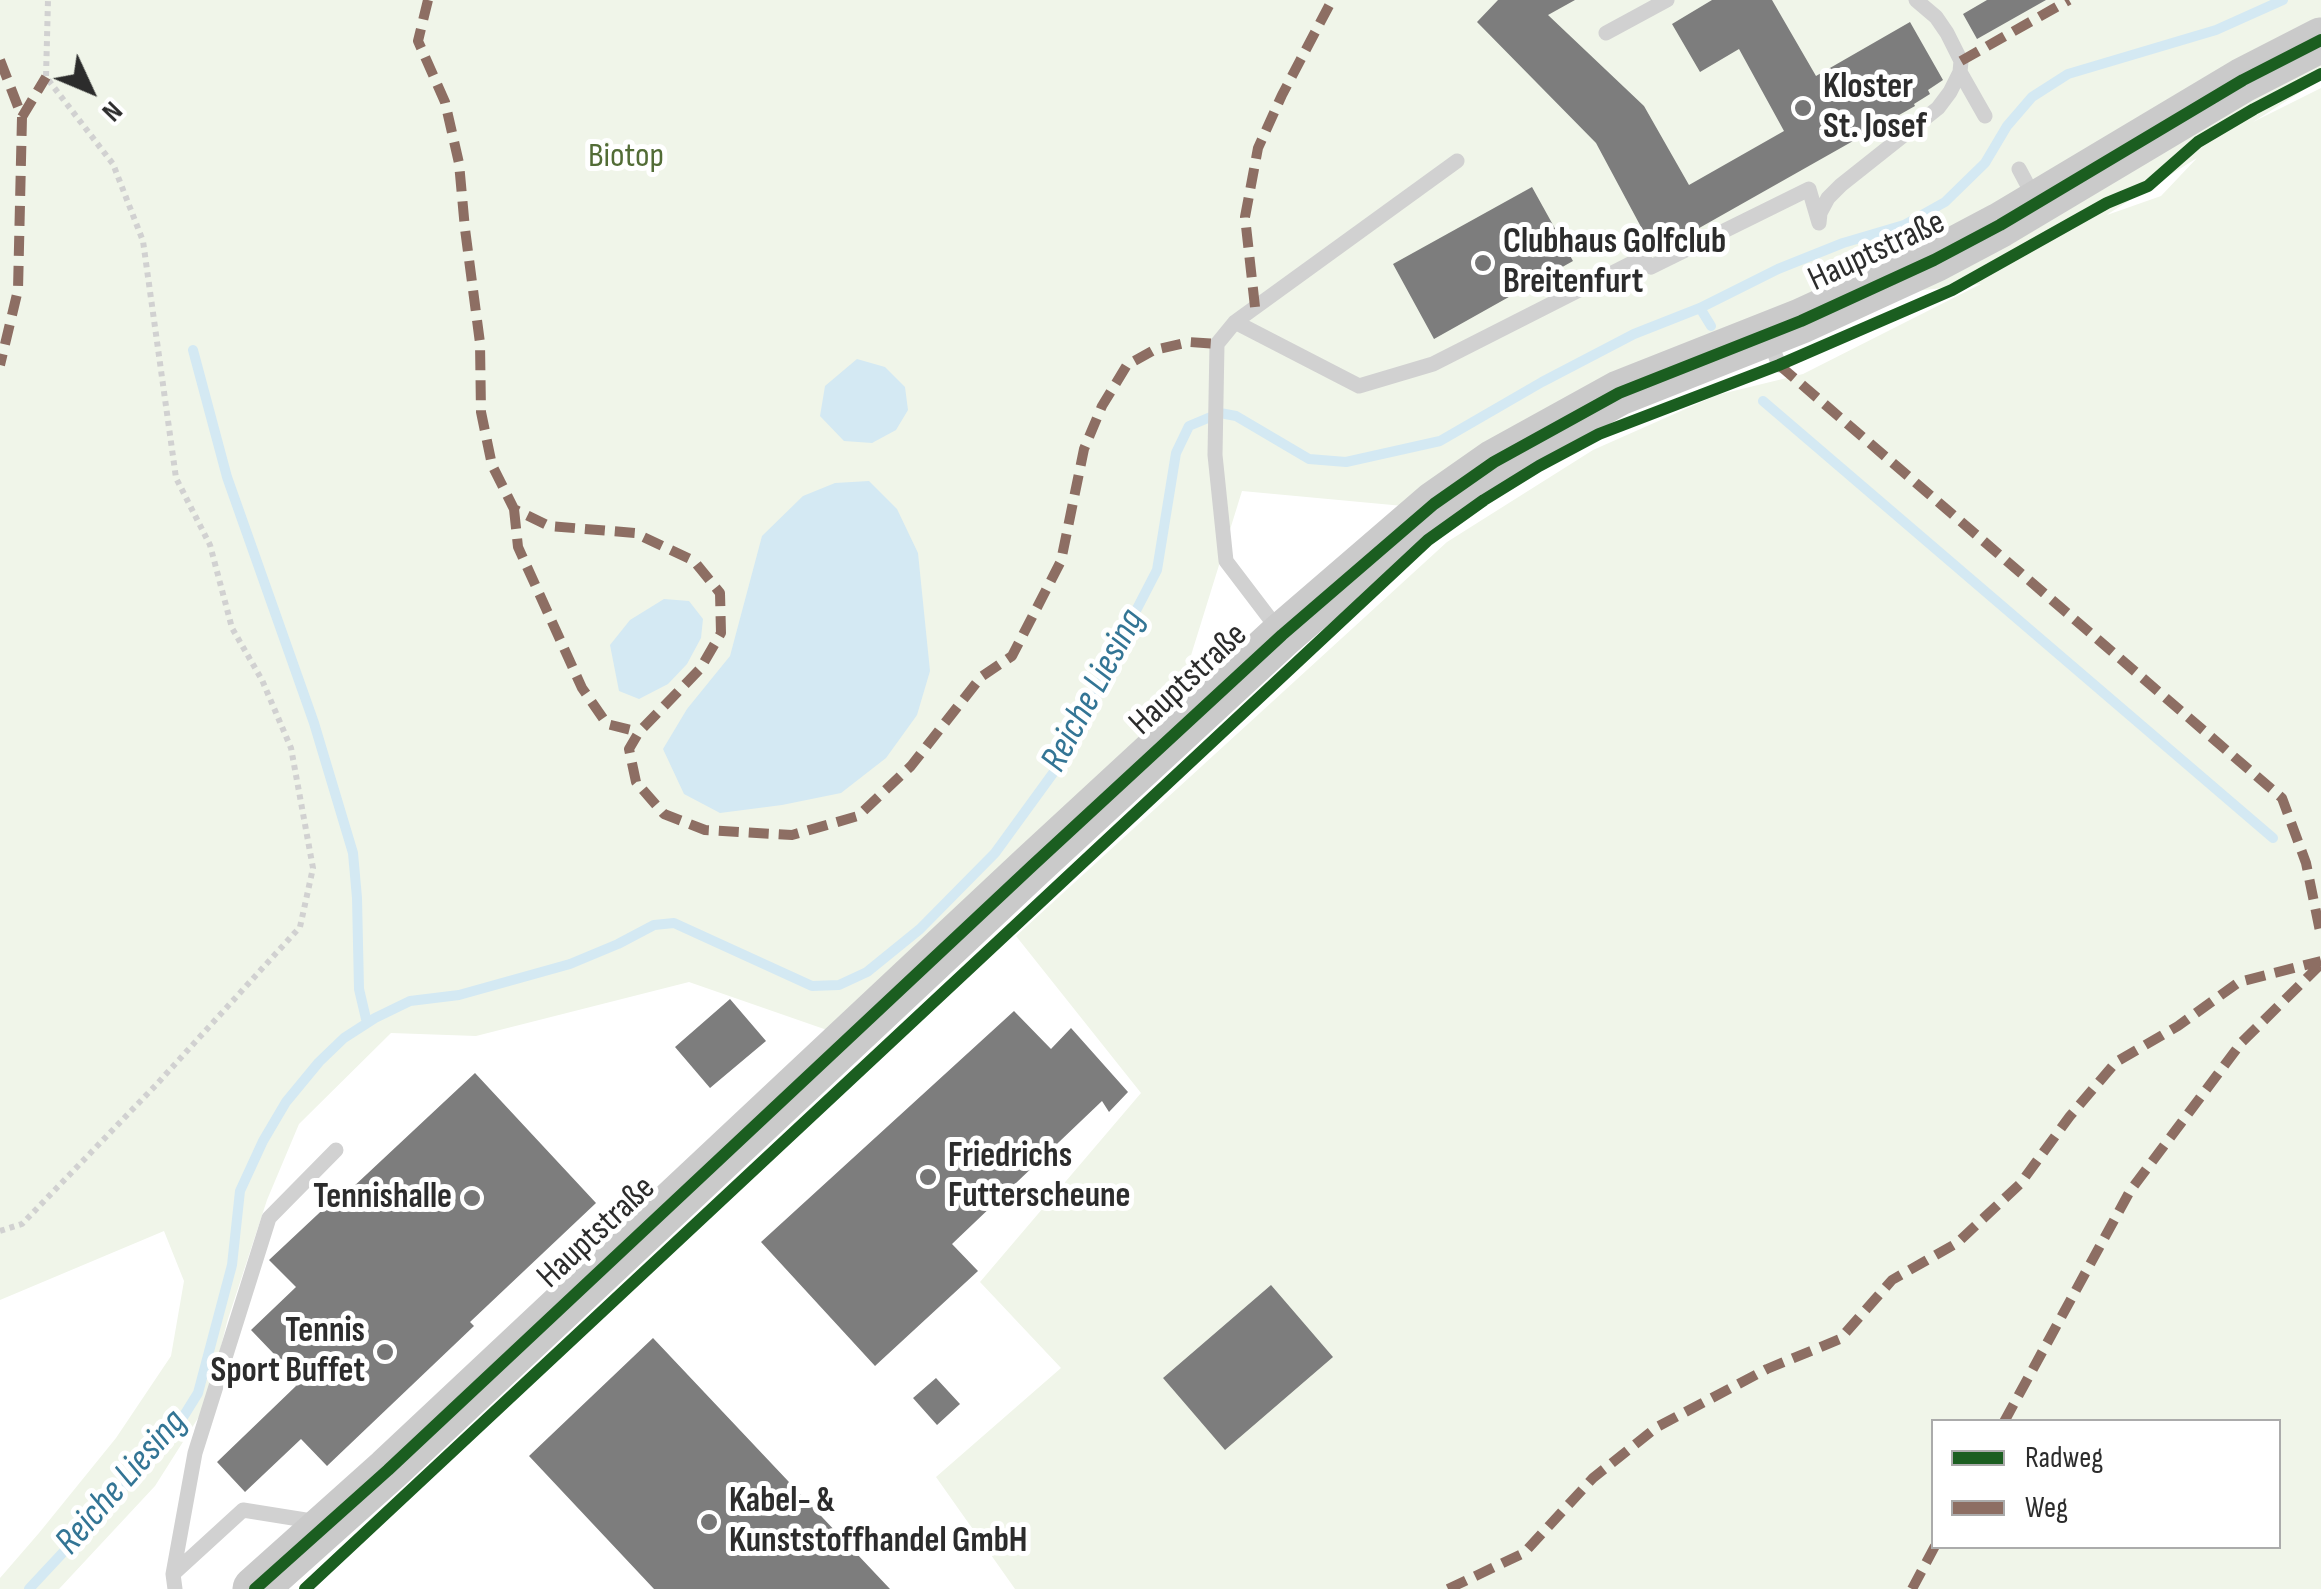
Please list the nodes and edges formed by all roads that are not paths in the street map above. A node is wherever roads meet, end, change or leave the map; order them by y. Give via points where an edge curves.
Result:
1 (1667, 0) edge
2 (1916, 0) edge
3 (1606, 33) dead end
4 (2321, 40) edge
5 (1960, 72) junction
6 (1985, 116) dead end
7 (1457, 161) dead end
8 (1235, 322) junction
9 (1282, 635) junction
10 (336, 1150) dead end
11 (328, 1524) junction
12 (174, 1581) edge
13 (255, 1589) edge

1 - 3 lane
2 - 5 lane via 1947,33
4 - 9 main road, Hauptstraße via 2028,186 2000,225 1773,350 1619,393 1494,462 1434,504
5 - 6 lane
5 - 8 lane via 1938,108 1828,198 1818,223 1809,189 1651,267 1642,258 1433,364 1359,386
7 - 8 lane
8 - 9 lane via 1216,344 1215,359 1215,455 1226,560
9 - 11 main road, Hauptstraße
10 - 12 lane via 270,1218 195,1452
11 - 12 lane via 243,1510
11 - 13 main road, Hauptstraße

